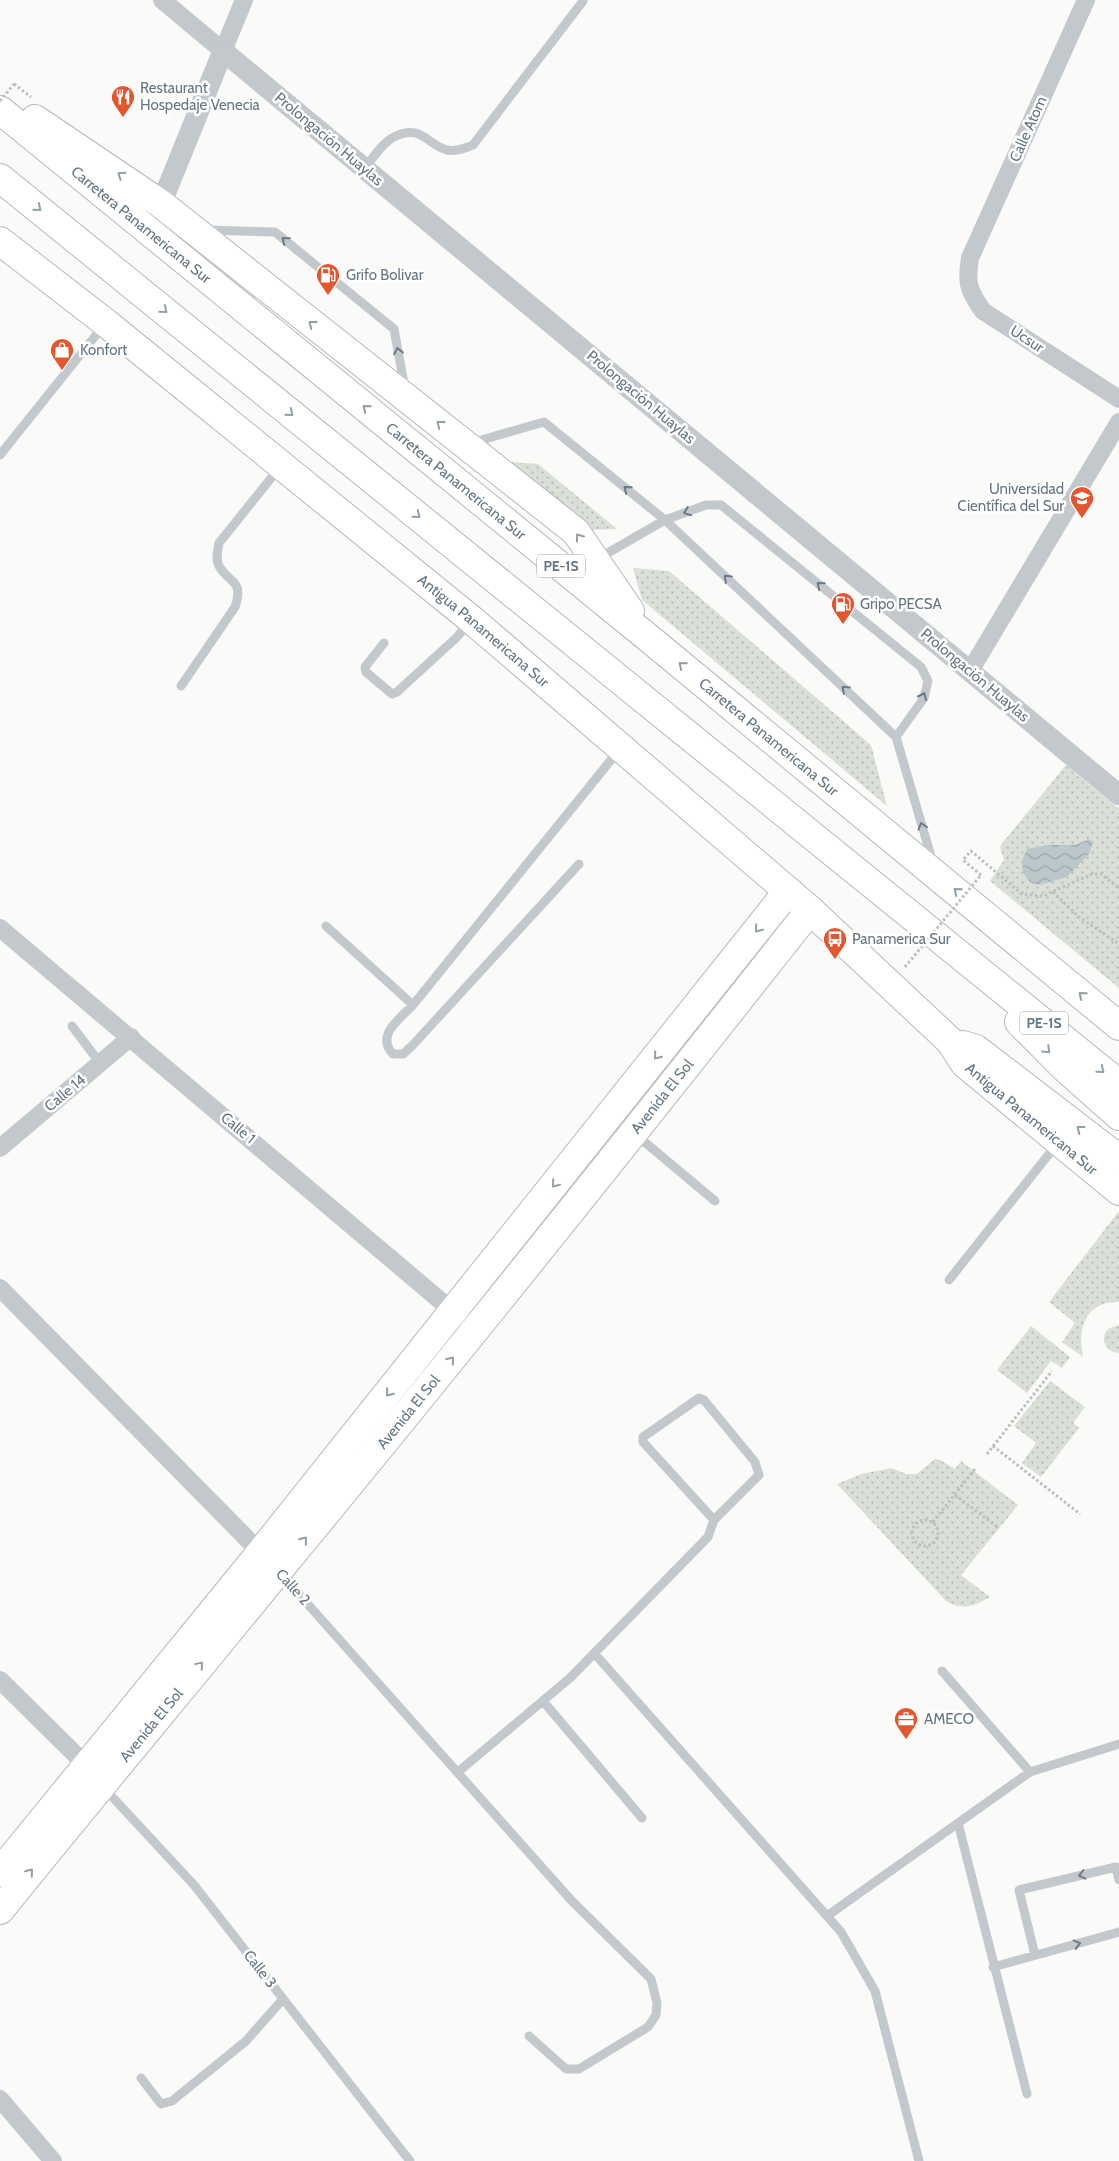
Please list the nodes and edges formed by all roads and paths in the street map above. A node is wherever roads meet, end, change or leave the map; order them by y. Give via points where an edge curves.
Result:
1 (162, 0) edge
2 (244, 0) edge
3 (1086, 0) edge
4 (584, 1) dead end
5 (223, 51) junction
6 (7, 90) edge
7 (32, 98) dead end
8 (0, 101) edge
9 (0, 110) edge
10 (365, 168) junction
11 (0, 178) edge
12 (161, 204) junction
13 (194, 230) junction
14 (0, 241) edge
15 (970, 258) joint
16 (106, 323) junction
17 (408, 399) junction
18 (1119, 399) edge
19 (1119, 422) edge
20 (466, 445) junction
21 (0, 455) edge
22 (282, 465) junction
23 (665, 520) junction
24 (595, 560) junction
25 (472, 620) junction
26 (646, 636) junction
27 (384, 643) dead end
28 (970, 671) junction
29 (181, 686) dead end
30 (896, 737) junction
31 (621, 748) junction
32 (1119, 795) edge
33 (580, 864) dead end
34 (936, 873) junction
35 (1119, 888) edge
36 (788, 891) junction
37 (1053, 892) junction
38 (810, 910) junction
39 (326, 926) dead end
40 (0, 928) edge
41 (1119, 944) edge
42 (968, 962) junction
43 (906, 967) dead end
44 (413, 1005) junction
45 (72, 1026) dead end
46 (1119, 1026) edge
47 (131, 1037) junction
48 (950, 1041) junction
49 (100, 1063) junction
50 (1119, 1084) edge
51 (1119, 1116) edge
52 (634, 1133) junction
53 (1059, 1141) junction
54 (0, 1148) edge
55 (1119, 1159) edge
56 (1119, 1191) edge
57 (715, 1201) dead end
58 (949, 1280) dead end
59 (0, 1288) edge
60 (453, 1312) junction
61 (475, 1330) junction
62 (1052, 1371) dead end
63 (993, 1446) junction
64 (987, 1454) dead end
65 (975, 1469) dead end
66 (955, 1495) junction
67 (1080, 1514) dead end
68 (714, 1520) junction
69 (933, 1522) junction
70 (999, 1528) dead end
71 (270, 1562) junction
72 (594, 1653) junction
73 (942, 1671) dead end
74 (0, 1680) edge
75 (543, 1701) junction
76 (1119, 1744) edge
77 (458, 1772) junction
78 (1030, 1772) junction
79 (94, 1775) junction
80 (642, 1818) dead end
81 (958, 1823) junction
82 (0, 1872) edge
83 (1119, 1880) edge
84 (0, 1910) edge
85 (827, 1916) junction
86 (1119, 1932) edge
87 (1035, 1955) junction
88 (993, 1967) junction
89 (283, 1998) junction
90 (529, 2036) dead end
91 (141, 2078) dead end
92 (1026, 2094) dead end
93 (0, 2099) edge
94 (53, 2161) edge
95 (410, 2161) edge
96 (920, 2161) edge

1 - 5 street, Prolongación Huaylas
2 - 5 street
3 - 15 street, Calle Atom
4 - 10 lane via 473,144 462,150 446,150 423,135 411,132 394,137
5 - 10 street, Prolongación Huaylas
5 - 12 street
6 - 7 path
6 - 8 path, bridge
12 -> 6 main road
26 -> 9 main road, Carretera Panamericana Sur / PE-1S
10 - 28 street, Prolongación Huaylas
11 -> 42 main road, PE-1S
12 - 13 main road
17 -> 13 main road
17 -> 13 lane via 394,329 275,232
14 - 16 main road, Antigua Panamericana Sur
15 - 18 street, Ucsur via 967,278 973,297 983,311
16 - 21 lane
16 - 22 main road, Antigua Panamericana Sur
20 -> 17 main road
19 - 28 street
23 -> 20 lane via 544,422
24 -> 20 main road via 576,532
22 - 25 main road, Antigua Panamericana Sur
22 - 29 lane via 219,543 216,556 219,566 235,582 239,595 235,607
23 - 24 lane
30 -> 23 lane
30 -> 23 lane via 924,698 928,680 921,667 721,505 706,505
24 - 26 main road
25 - 27 lane via 435,658 392,694 366,672 365,667
25 - 31 main road, Antigua Panamericana Sur
34 -> 26 main road, Carretera Panamericana Sur / PE-1S
28 - 32 street, Prolongación Huaylas
34 -> 30 lane
31 - 36 main road, Antigua Panamericana Sur
31 - 44 lane
33 - 44 lane via 411,1047 403,1054 393,1054 386,1048 388,1032
46 -> 34 main road, Carretera Panamericana Sur / PE-1S
35 - 37 path via 1101,874 1092,874
36 - 38 main road, Antigua Panamericana Sur
36 -> 60 main road, Avenida El Sol
37 - 41 path via 1080,917
37 - 43 path, bridge via 1043,896 1022,894 971,851 963,860 981,875
38 - 48 main road, Antigua Panamericana Sur
38 - 52 main road, Avenida El Sol
39 - 44 lane
40 - 47 street, Calle 1
42 -> 50 main road, PE-1S
42 -> 51 main road via 1040,1044
45 - 49 lane
47 - 49 street, Calle 14
47 - 60 street, Calle 1
48 - 53 main road, Antigua Panamericana Sur via 965,1064
55 -> 48 main road, Antigua Panamericana Sur via 976,1050
49 - 54 street, Calle 14
52 - 57 lane
52 - 61 main road, Avenida El Sol
53 - 56 main road, Antigua Panamericana Sur
53 - 58 lane
59 - 71 street, Calle 2
60 - 61 street, Calle 1
60 -> 71 main road, Avenida El Sol
71 -> 61 main road, Avenida El Sol
62 - 63 path
63 - 64 path
63 - 67 path
65 - 66 path
66 - 69 path
66 - 70 path
68 - 68 lane via 759,1475 755,1462 699,1398 643,1437 643,1442
68 - 72 lane via 708,1537
69 - 69 path via 924,1520 916,1523 912,1536 918,1543 925,1546 936,1540 938,1529
71 - 77 lane, Calle 2
71 - 79 main road, Avenida El Sol
72 - 75 lane
72 - 85 lane
73 - 78 lane
74 - 79 street, Calle 3
75 - 77 lane
75 - 80 lane
76 - 78 lane
77 - 90 lane, Calle 2 via 571,1900 651,1979 657,2003 656,2015 648,2027 579,2069 566,2069
78 - 81 lane
79 - 82 main road, Avenida El Sol
84 -> 79 main road, Avenida El Sol
79 - 89 lane, Calle 3 via 194,1885
81 - 85 lane
81 - 88 lane
83 -> 87 lane via 1116,1867 1019,1890
85 - 96 lane via 841,1932 875,1991
87 -> 86 lane
87 - 88 lane
88 - 92 lane
89 - 91 lane via 246,2041 172,2101 161,2104
89 - 95 lane, Calle 3
93 - 94 street

